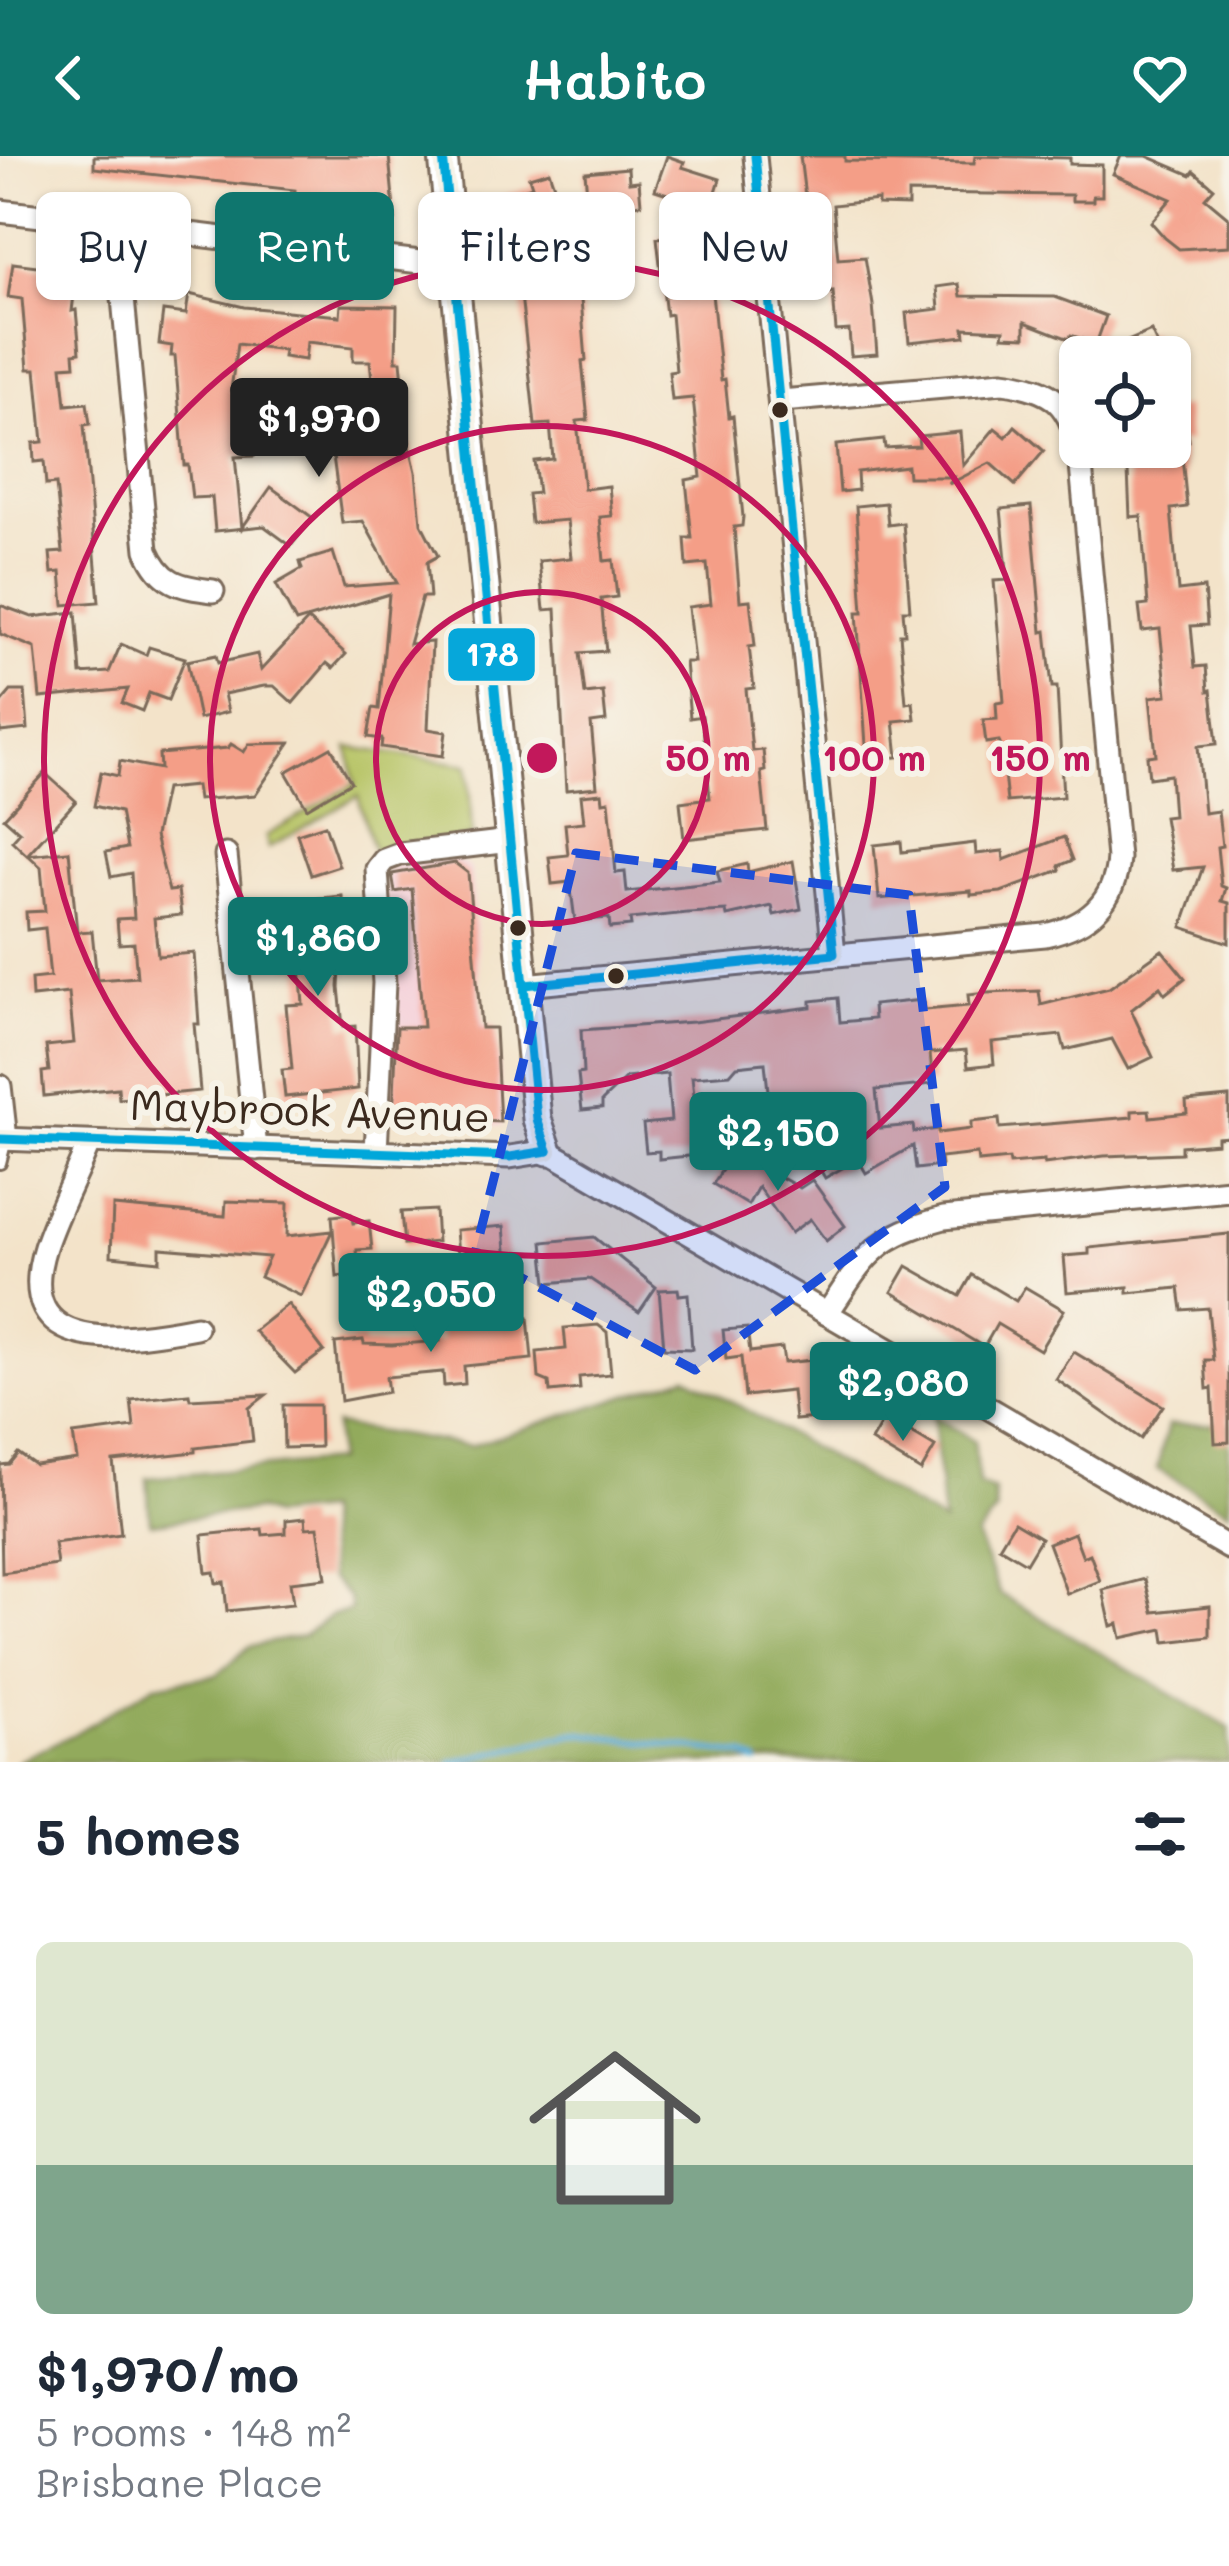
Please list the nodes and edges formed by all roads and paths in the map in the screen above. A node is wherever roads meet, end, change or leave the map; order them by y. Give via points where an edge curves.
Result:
1 (443, 156) edge
2 (755, 156) edge
3 (446, 192) edge
4 (0, 212) edge
5 (36, 216) edge
6 (191, 234) edge
7 (418, 262) edge
8 (123, 300) edge
9 (456, 300) edge
10 (781, 401) junction
11 (213, 591) dead end
12 (510, 842) junction
13 (226, 855) dead end
14 (834, 954) junction
15 (525, 986) junction
16 (0, 1086) edge
17 (3, 1139) edge
18 (89, 1143) junction
19 (256, 1149) junction
20 (548, 1151) junction
21 (376, 1152) junction
22 (0, 1163) edge
23 (1229, 1190) edge
24 (827, 1313) junction
25 (196, 1327) dead end
26 (1229, 1548) edge

1 - 3 street
2 - 10 street
4 - 5 street
6 - 7 street
8 - 11 street via 147,550 170,584
9 - 12 street
10 - 14 street
10 - 14 street via 1031,386 1069,415 1080,455 1118,858 1112,889 1068,930
12 - 15 street
12 - 21 street via 400,854 377,869 384,982
13 - 19 street
14 - 15 street
15 - 20 street via 537,1119
16 - 17 street
17 - 18 street, Maybrook Avenue
17 - 22 lane
18 - 19 street, Maybrook Avenue
18 - 25 street via 44,1251 41,1303 62,1327 95,1338
19 - 21 street, Maybrook Avenue
20 - 21 street, Maybrook Avenue
20 - 24 street, Maybrook Avenue
23 - 24 street via 912,1227 884,1239
24 - 26 street, Maybrook Avenue

